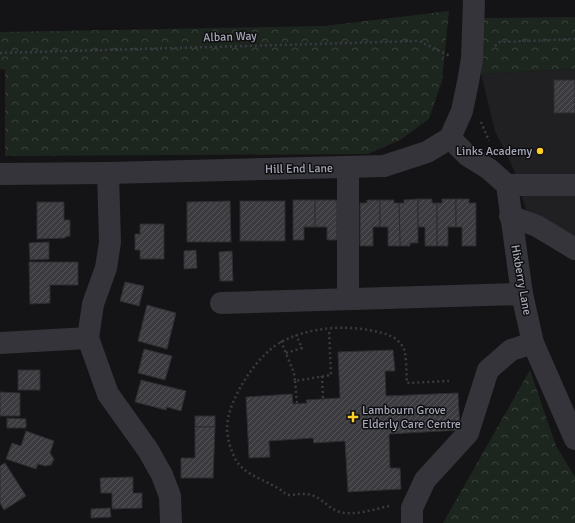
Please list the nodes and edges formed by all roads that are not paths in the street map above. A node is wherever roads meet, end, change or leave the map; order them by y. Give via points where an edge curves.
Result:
1 (474, 0) edge
2 (450, 138) junction
3 (348, 168) junction
4 (108, 173) junction
5 (0, 174) edge
6 (575, 184) edge
7 (507, 185) junction
8 (510, 216) junction
9 (575, 248) edge
10 (522, 294) junction
11 (348, 299) junction
12 (221, 303) dead end
13 (88, 338) junction
14 (0, 343) edge
15 (533, 343) junction
16 (575, 439) edge
17 (412, 516) edge
18 (171, 523) edge

1 - 2 street via 472,59 468,82 462,111
2 - 3 street, Hill End Lane via 427,152 384,166
2 - 7 street via 468,156 489,169
3 - 4 street, Hill End Lane
3 - 11 street
4 - 5 street, Hill End Lane
4 - 13 street via 110,242 106,268 93,304
6 - 7 street
7 - 8 street, Hixberry Lane
8 - 9 street via 537,226
8 - 10 street, Hixberry Lane
10 - 11 street
10 - 15 street, Hixberry Lane
11 - 12 street
13 - 14 street
13 - 18 street via 108,394 148,450 162,475 170,496
15 - 16 street, Hixberry Lane
15 - 17 street via 511,350 488,370 468,432 425,480

